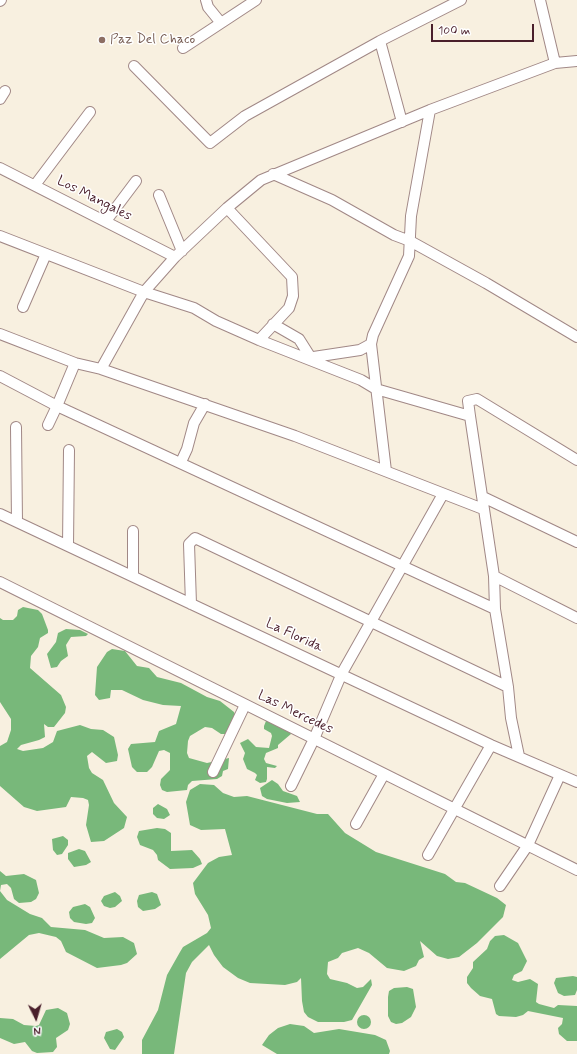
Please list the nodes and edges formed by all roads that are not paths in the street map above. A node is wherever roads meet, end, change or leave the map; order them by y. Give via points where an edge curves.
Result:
1 (206, 0) edge
2 (256, 0) edge
3 (460, 0) edge
4 (540, 0) edge
5 (221, 23) junction
6 (380, 42) junction
7 (183, 48) dead end
8 (577, 61) edge
9 (555, 63) junction
10 (134, 66) dead end
11 (430, 110) junction
12 (90, 112) dead end
13 (402, 122) junction
14 (0, 168) edge
15 (273, 174) junction
16 (136, 181) dead end
17 (35, 185) junction
18 (159, 195) dead end
19 (227, 208) junction
20 (106, 221) junction
21 (0, 236) edge
22 (410, 241) junction
23 (46, 254) junction
24 (178, 254) junction
25 (144, 292) junction
26 (23, 307) dead end
27 (273, 324) junction
28 (0, 334) edge
29 (577, 337) edge
30 (258, 340) junction
31 (371, 344) junction
32 (308, 358) junction
33 (76, 363) junction
34 (101, 369) junction
35 (0, 376) edge
36 (376, 389) junction
37 (205, 404) junction
38 (57, 406) junction
39 (470, 416) junction
40 (48, 425) dead end
41 (16, 427) dead end
42 (69, 450) dead end
43 (576, 458) edge
44 (181, 462) junction
45 (386, 471) junction
46 (443, 494) junction
47 (483, 497) junction
48 (483, 509) junction
49 (0, 514) edge
50 (17, 522) junction
51 (133, 531) dead end
52 (577, 542) edge
53 (68, 546) junction
54 (402, 566) junction
55 (133, 576) junction
56 (494, 576) junction
57 (0, 582) edge
58 (191, 604) junction
59 (495, 609) junction
60 (577, 618) edge
61 (370, 621) junction
62 (342, 673) junction
63 (508, 687) junction
64 (246, 705) junction
65 (314, 739) junction
66 (491, 745) junction
67 (519, 756) junction
68 (214, 772) dead end
69 (384, 774) junction
70 (560, 775) junction
71 (577, 782) edge
72 (291, 786) dead end
73 (455, 810) junction
74 (356, 824) dead end
75 (528, 845) junction
76 (428, 856) dead end
77 (577, 870) edge
78 (500, 886) dead end

1 - 5 street via 208,7
2 - 5 street
3 - 6 street
4 - 9 street
5 - 7 street
6 - 10 street via 241,119 210,143
6 - 13 street
8 - 9 street
9 - 11 street
11 - 13 street
11 - 22 street via 411,216
12 - 17 street
13 - 15 street via 291,169
14 - 17 street, Los Mangales
15 - 19 street via 250,188
15 - 22 street via 332,200 394,235
16 - 20 street
17 - 20 street, Los Mangales
18 - 24 street
19 - 24 street
19 - 27 street via 292,277 291,302 286,313
20 - 24 street, Los Mangales
21 - 23 street
22 - 29 street
22 - 31 street via 409,256
23 - 25 street
23 - 26 street
24 - 25 street
25 - 30 street via 194,308
25 - 34 street
27 - 30 street
27 - 32 street via 299,339
28 - 33 street
30 - 32 street
31 - 32 street via 360,350
31 - 36 street
32 - 36 street
33 - 34 street
33 - 38 street
34 - 37 street
35 - 38 street
36 - 39 street
36 - 45 street
37 - 44 street via 194,423
37 - 45 street
38 - 40 street
38 - 44 street
39 - 43 street via 468,401 477,399
39 - 47 street
41 - 50 street
42 - 53 street
44 - 54 street
45 - 46 street
46 - 48 street
46 - 54 street
47 - 48 street
47 - 52 street
48 - 56 street
49 - 50 street, La Florida
50 - 53 street, La Florida
51 - 55 street
53 - 55 street, La Florida
54 - 59 street
54 - 61 street
55 - 58 street, La Florida
56 - 59 street
56 - 60 street
57 - 64 street, Las Mercedes
58 - 61 street via 189,544 195,538
58 - 62 street, La Florida
59 - 63 street
61 - 62 street
61 - 63 street
62 - 65 street
62 - 66 street, La Florida
63 - 67 street
64 - 65 street, Las Mercedes
64 - 68 street
65 - 69 street, Las Mercedes
65 - 72 street
66 - 67 street, La Florida
66 - 73 street
67 - 70 street, La Florida
69 - 73 street, Las Mercedes
69 - 74 street
70 - 71 street, La Florida
70 - 75 street
73 - 75 street, Las Mercedes
73 - 76 street
75 - 77 street, Las Mercedes
75 - 78 street

